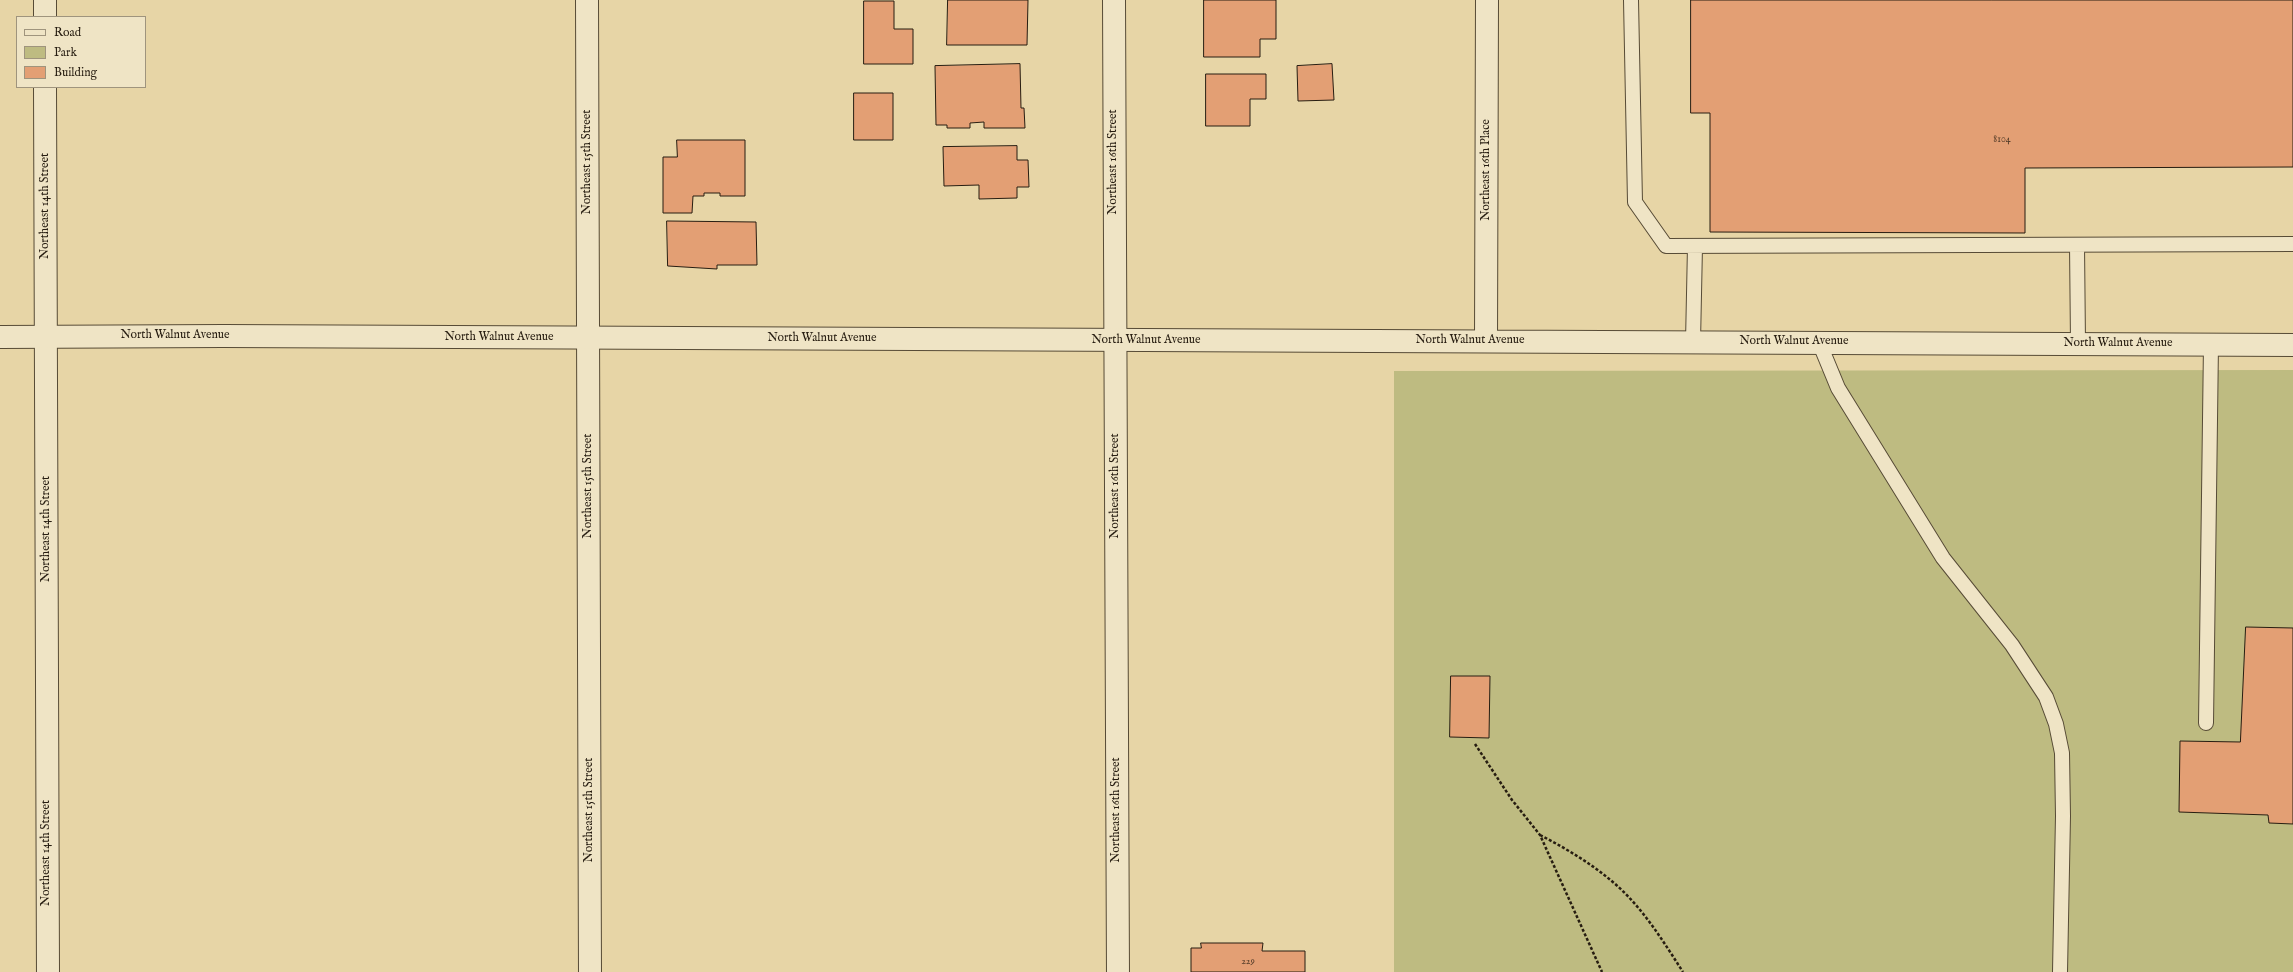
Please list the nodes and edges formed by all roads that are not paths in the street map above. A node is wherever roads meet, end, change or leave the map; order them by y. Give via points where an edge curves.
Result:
1 (45, 0) edge
2 (587, 0) edge
3 (1114, 0) edge
4 (1487, 0) edge
5 (1631, 0) edge
6 (45, 16) edge
7 (45, 88) edge
8 (2293, 244) edge
9 (2077, 245) junction
10 (1694, 246) junction
11 (46, 336) junction
12 (0, 337) edge
13 (589, 338) junction
14 (1115, 341) junction
15 (1486, 341) junction
16 (1693, 342) junction
17 (1819, 342) junction
18 (2078, 343) junction
19 (2210, 344) junction
20 (2293, 345) edge
21 (2206, 723) dead end
22 (48, 972) edge
23 (590, 972) edge
24 (1118, 972) edge
25 (2060, 972) edge

1 - 6 street
2 - 13 street, Northeast 15th Street
3 - 14 street, Northeast 16th Street
4 - 15 street, Northeast 16th Place
5 - 10 lane via 1635,202 1666,246
7 - 11 street, Northeast 14th Street
8 - 9 lane
9 - 10 lane
9 - 18 lane
10 - 16 lane
11 - 12 street, North Walnut Avenue
11 - 13 street, North Walnut Avenue
11 - 22 street, Northeast 14th Street
13 - 14 street, North Walnut Avenue
13 - 23 street, Northeast 15th Street
14 - 15 street, North Walnut Avenue
14 - 24 street, Northeast 16th Street
15 - 16 street, North Walnut Avenue
16 - 17 street, North Walnut Avenue
17 - 18 street, North Walnut Avenue
17 - 25 lane via 1838,388 1943,558 2012,646 2046,697 2056,724 2062,753
18 - 19 street, North Walnut Avenue
19 - 20 street, North Walnut Avenue
19 - 21 lane

